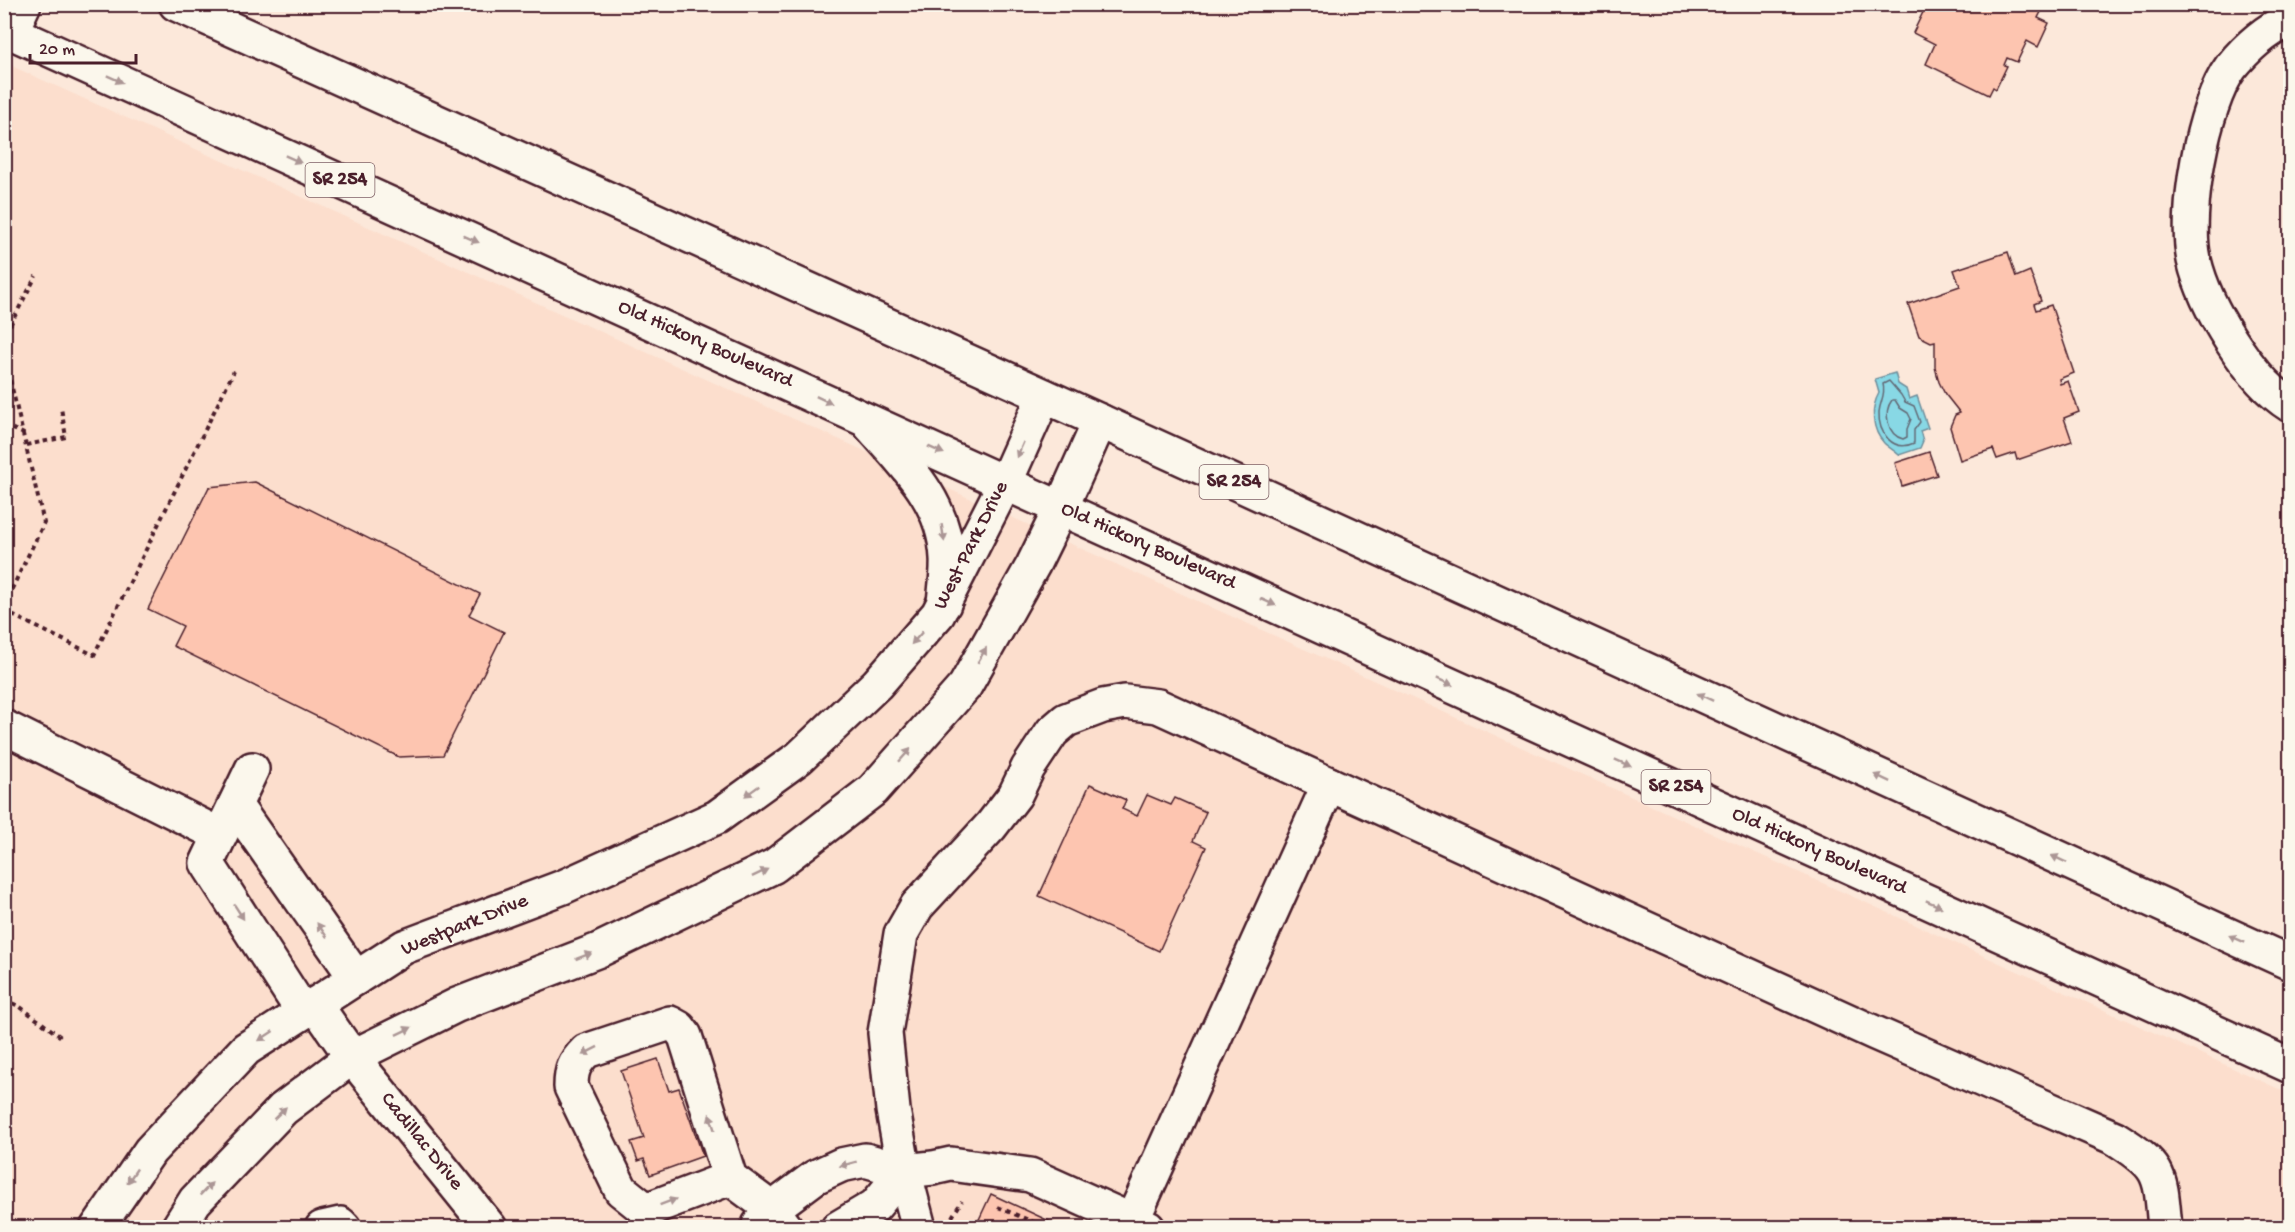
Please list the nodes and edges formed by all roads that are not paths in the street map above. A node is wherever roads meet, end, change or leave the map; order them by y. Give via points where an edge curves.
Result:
1 (176, 4) edge
2 (2290, 19) edge
3 (13, 22) edge
4 (1044, 396) junction
5 (2290, 405) edge
6 (863, 417) junction
7 (1100, 421) junction
8 (1005, 483) junction
9 (1061, 508) junction
10 (944, 603) junction
11 (4, 727) edge
12 (800, 757) joint
13 (252, 768) dead end
14 (1329, 784) junction
15 (235, 806) junction
16 (214, 849) junction
17 (2290, 963) edge
18 (356, 978) junction
19 (309, 1008) junction
20 (352, 1057) junction
21 (2290, 1066) edge
22 (904, 1171) junction
23 (730, 1178) junction
24 (772, 1221) edge
25 (1140, 1224) edge
26 (97, 1227) edge
27 (178, 1227) edge
28 (322, 1227) edge
29 (344, 1227) edge
30 (490, 1227) edge
31 (838, 1227) edge
32 (920, 1227) edge
33 (2165, 1227) edge

1 - 4 main road, SR 254
2 - 5 main road via 2256,41 2221,84 2201,147 2191,213 2194,261 2213,311 2266,386
3 -> 6 main road, Old Hickory Boulevard / SR 254
4 - 7 main road, SR 254
4 -> 8 main road, West Park Drive
6 -> 8 main road, Old Hickory Boulevard / SR 254
6 -> 10 main road via 924,486 942,522 948,558
7 - 9 main road
17 -> 7 main road, SR 254
8 - 9 main road, Old Hickory Boulevard / SR 254
8 - 10 main road, West Park Drive
20 -> 9 main road via 457,1005 599,950 774,866 873,790 965,686
9 -> 21 main road, Old Hickory Boulevard / SR 254
10 -> 12 main road, West Park Drive via 877,684
11 - 16 main road
12 -> 18 main road, Westpark Drive via 717,817 563,887 404,947
13 - 15 main road
14 - 22 main road via 1158,706 1125,702 1103,706 1066,720 1052,732 1015,795 916,906 901,934 885,1032
14 - 25 main road
14 - 33 main road via 1885,1038 2115,1138 2154,1167 2161,1181
15 - 16 main road
18 -> 15 main road
16 -> 19 main road, Cadillac Drive
18 - 19 main road, Westpark Drive
19 - 20 main road, Cadillac Drive
19 -> 26 main road, Westpark Drive via 246,1049 150,1150
27 -> 20 main road via 195,1201 283,1109
20 - 30 main road, Cadillac Drive
22 -> 24 main road via 864,1160 842,1165 815,1177
22 - 25 main road via 951,1164 1030,1176
22 - 31 main road via 875,1206
22 - 32 main road
23 -> 23 main road via 685,1036 679,1028 670,1023 586,1051 576,1060 571,1087 621,1190 635,1203 646,1210
23 - 24 main road
28 - 29 main road

